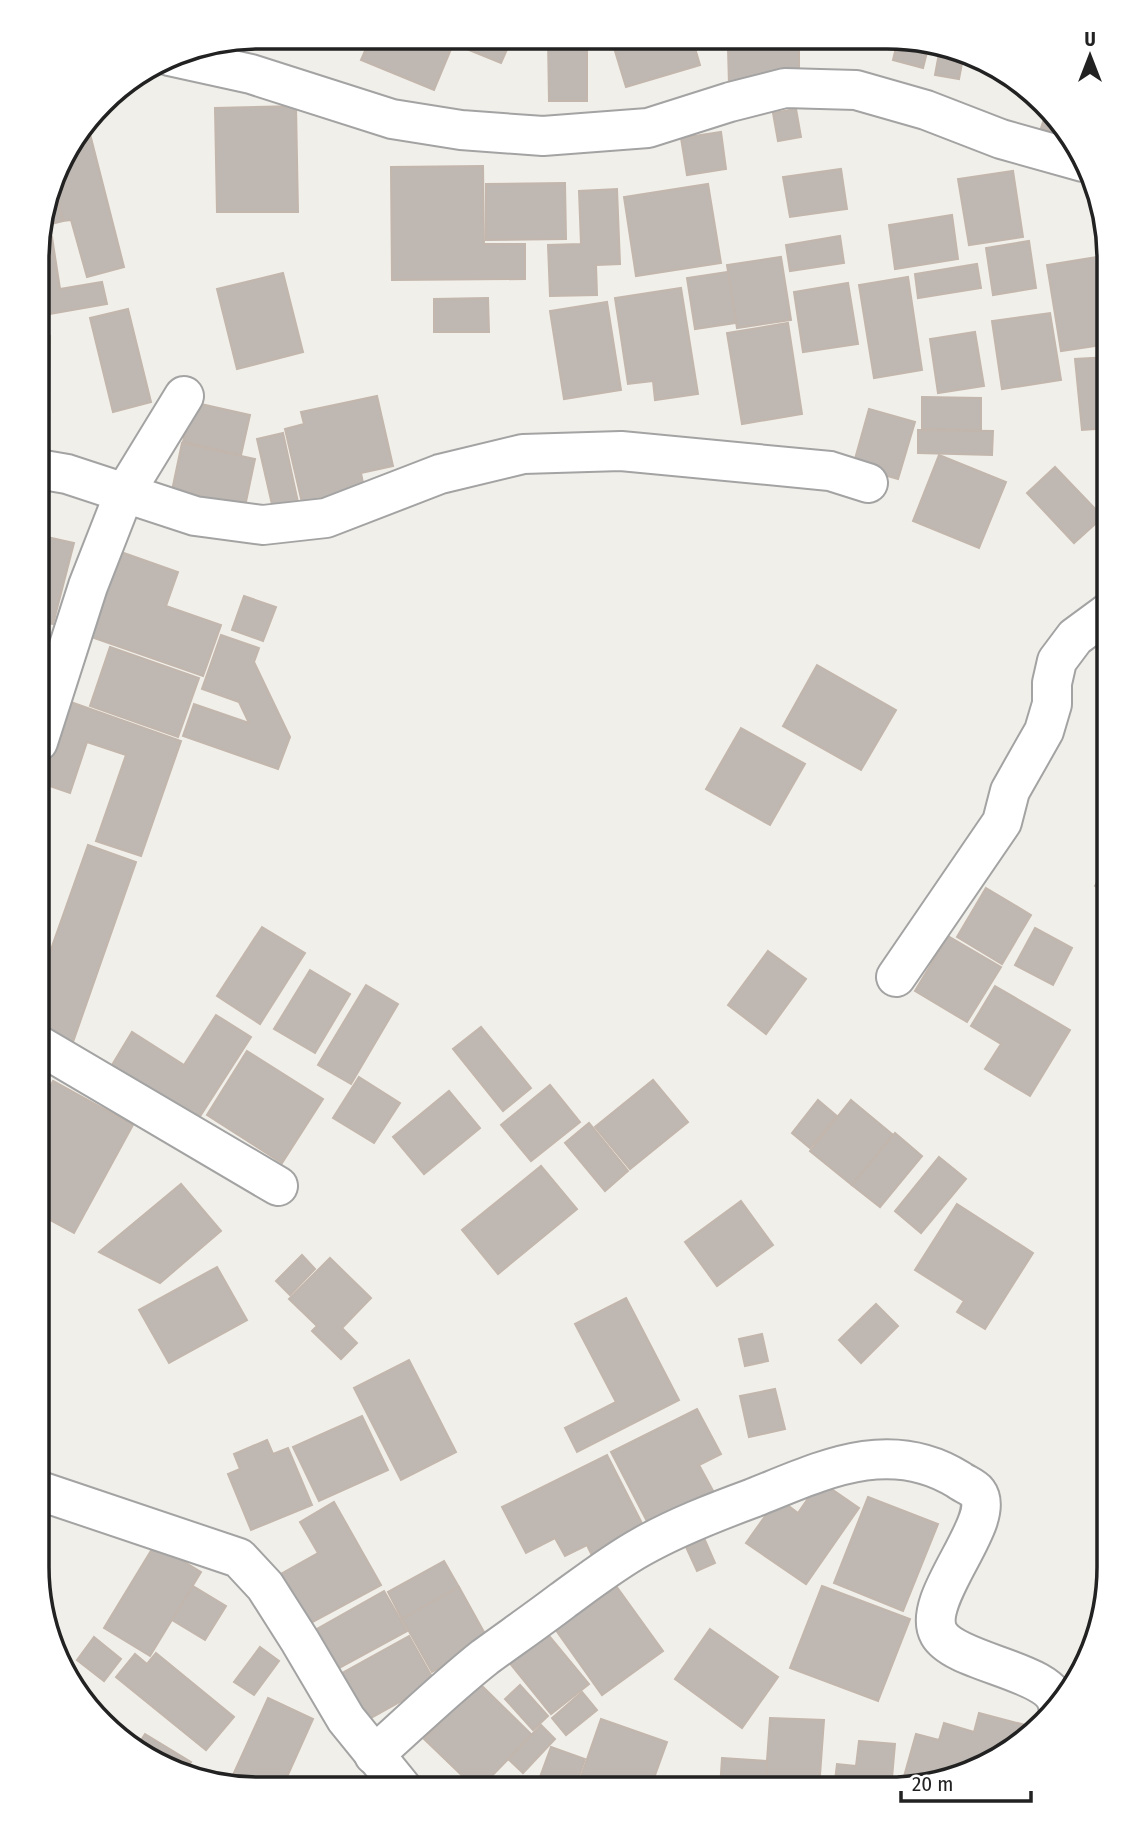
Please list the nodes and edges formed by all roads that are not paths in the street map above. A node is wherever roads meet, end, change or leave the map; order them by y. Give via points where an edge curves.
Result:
1 (189, 61) edge
2 (1071, 159) edge
3 (184, 396) dead end
4 (49, 470) edge
5 (869, 482) dead end
6 (124, 494) junction
7 (1097, 621) edge
8 (49, 708) edge
9 (896, 977) dead end
10 (49, 1051) edge
11 (278, 1186) dead end
12 (49, 1494) edge
13 (1053, 1696) edge
14 (374, 1755) junction
15 (393, 1777) edge

1 - 2 street via 251,74 392,119 543,136 648,128 785,88 856,90
3 - 6 street
4 - 6 street
5 - 6 street via 830,471 621,451 523,454 440,474 326,518 264,525 195,516
6 - 8 street
7 - 9 street via 1075,637 1057,661 1044,731 1010,791 1002,822
10 - 11 street
12 - 14 street via 239,1558 265,1586 346,1719
13 - 14 street via 1010,1670 966,1654 940,1636 936,1612 979,1519 981,1505 976,1492 947,1473 915,1461 856,1461 702,1518 640,1547 484,1659
14 - 15 street

